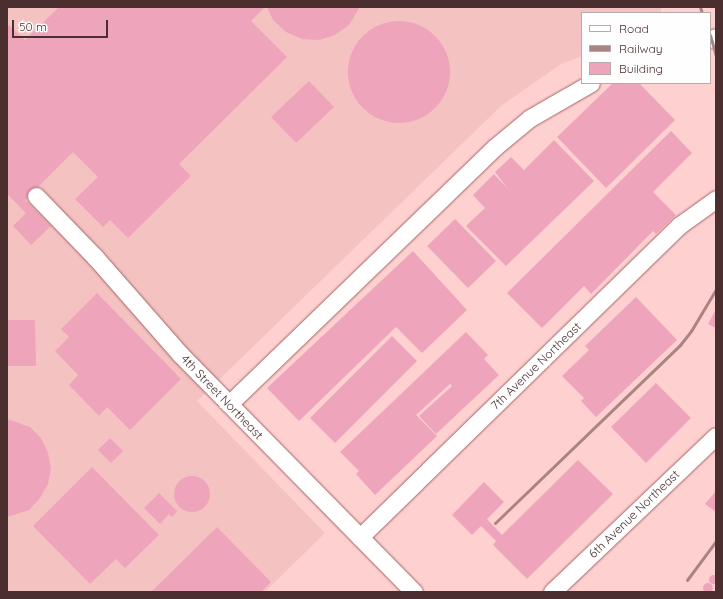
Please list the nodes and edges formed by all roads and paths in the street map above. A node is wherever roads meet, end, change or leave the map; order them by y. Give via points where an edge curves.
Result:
1 (589, 84) edge
2 (36, 196) dead end
3 (716, 199) edge
4 (229, 404) junction
5 (716, 436) edge
6 (360, 537) junction
7 (414, 592) edge
8 (552, 592) edge

1 - 4 street via 557,100 518,127 409,228
2 - 4 street, 4th Street Northeast
3 - 6 street, 7th Avenue Northeast via 680,225
4 - 6 street, 4th Street Northeast
5 - 8 street, 6th Avenue Northeast
6 - 7 street, 4th Street Northeast

